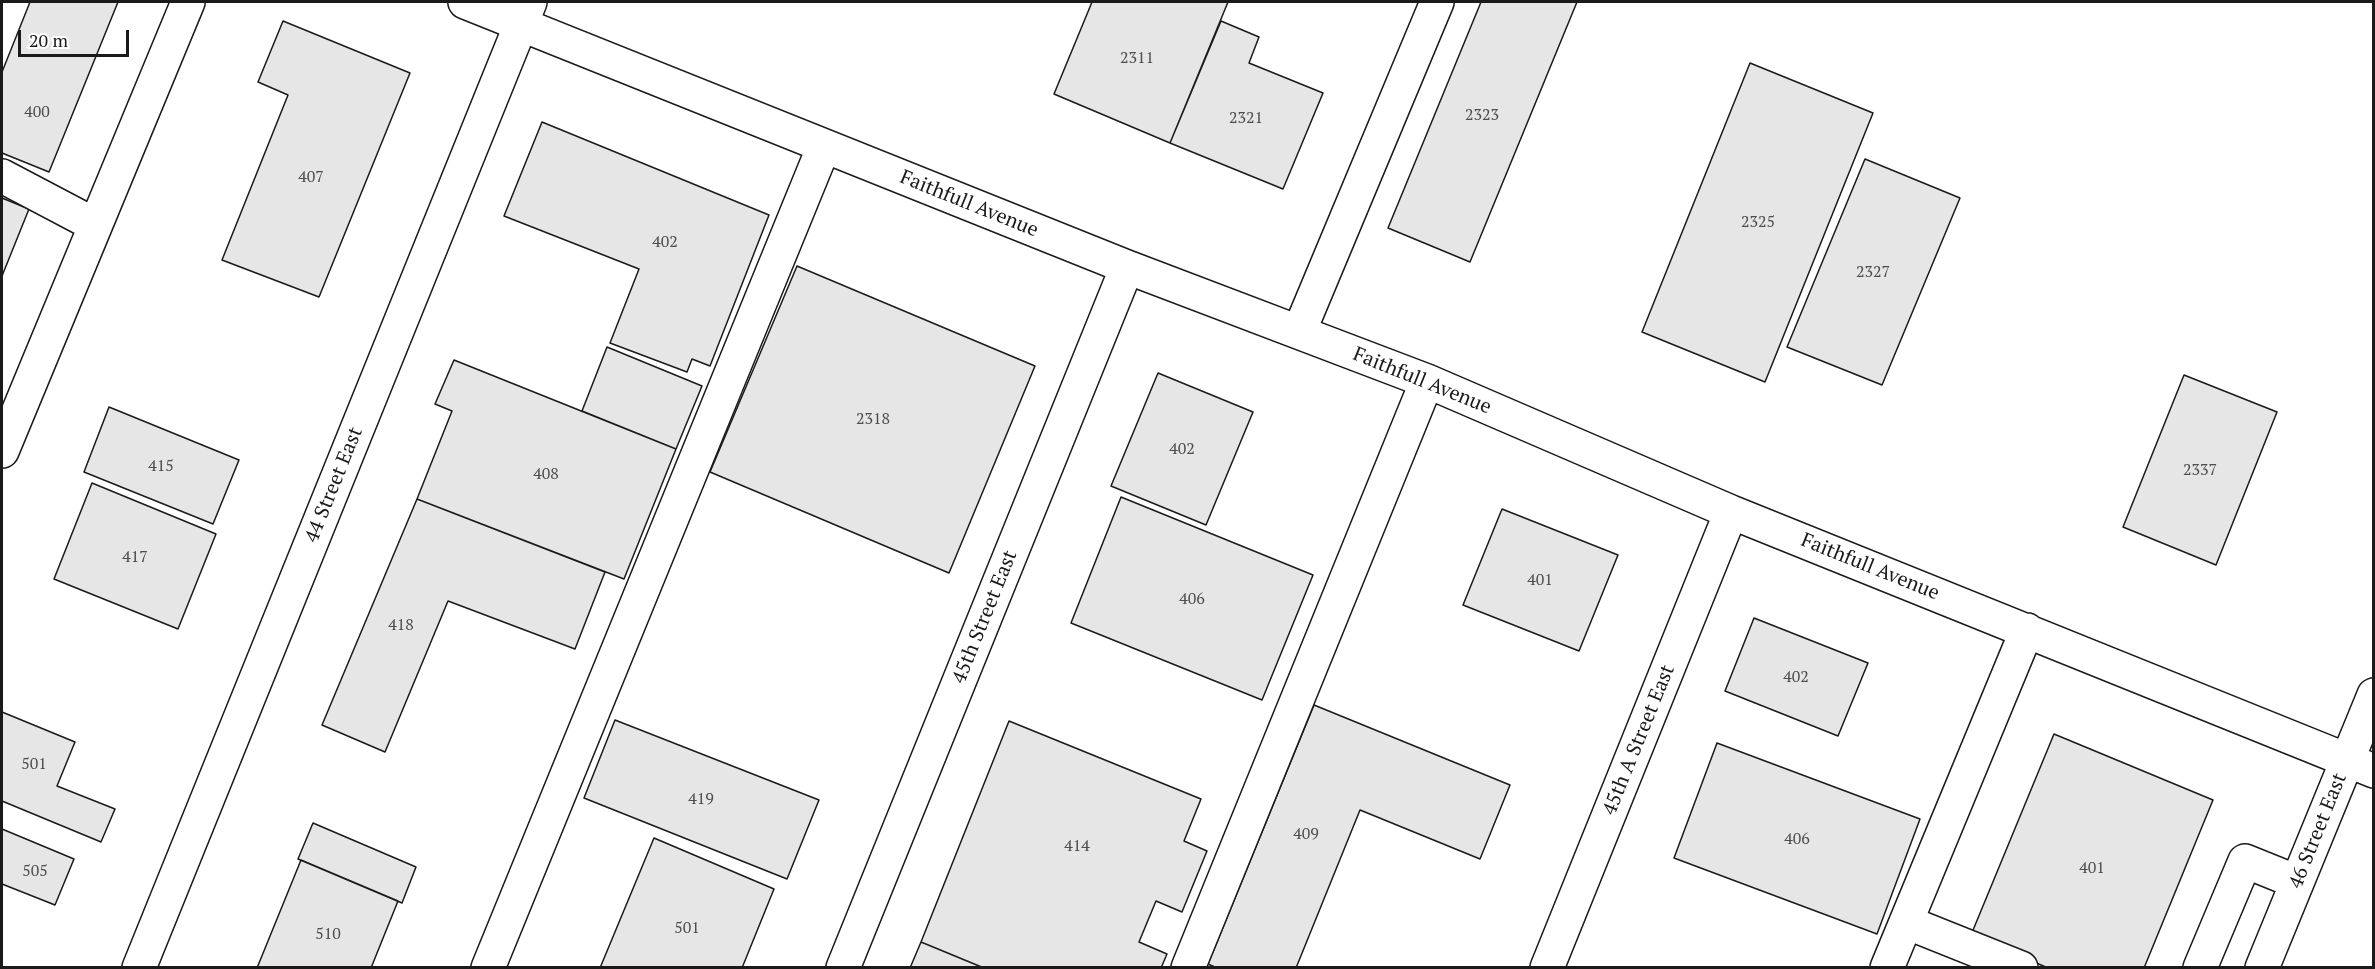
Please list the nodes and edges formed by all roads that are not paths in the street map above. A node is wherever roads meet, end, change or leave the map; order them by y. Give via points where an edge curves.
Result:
1 (188, 2) edge
2 (465, 2) edge
3 (1437, 2) edge
4 (525, 13) edge
5 (824, 146) junction
6 (2, 176) edge
7 (96, 225) junction
8 (1127, 267) junction
9 (1299, 332) junction
10 (1427, 381) junction
11 (2, 451) edge
12 (1731, 512) junction
13 (2027, 630) junction
14 (2373, 695) edge
15 (2360, 766) edge
16 (2297, 882) junction
17 (1906, 922) junction
18 (139, 968) edge
19 (488, 968) edge
20 (843, 968) edge
21 (1188, 968) edge
22 (1547, 968) edge
23 (1887, 968) edge
24 (2021, 968) edge
25 (2200, 968) edge
26 (2262, 968) edge

1 - 7 street
2 - 4 street, Faithfull Avenue
3 - 9 street
4 - 5 street, Faithfull Avenue
4 - 18 street, 44 Street East
5 - 8 street, Faithfull Avenue
5 - 19 street
6 - 7 street
7 - 11 street
8 - 9 street, Faithfull Avenue
8 - 20 street, 45th Street East
9 - 10 street, Faithfull Avenue
10 - 12 street, Faithfull Avenue
10 - 21 street
12 - 13 street, Faithfull Avenue
12 - 22 street, 45th A Street East
13 - 15 street, Faithfull Avenue
13 - 17 street
14 - 15 street, 46 Street East
15 - 16 street, 46 Street East
16 - 25 street via 2245,861
16 - 26 street, 46 Street East
17 - 23 street
17 - 24 street

